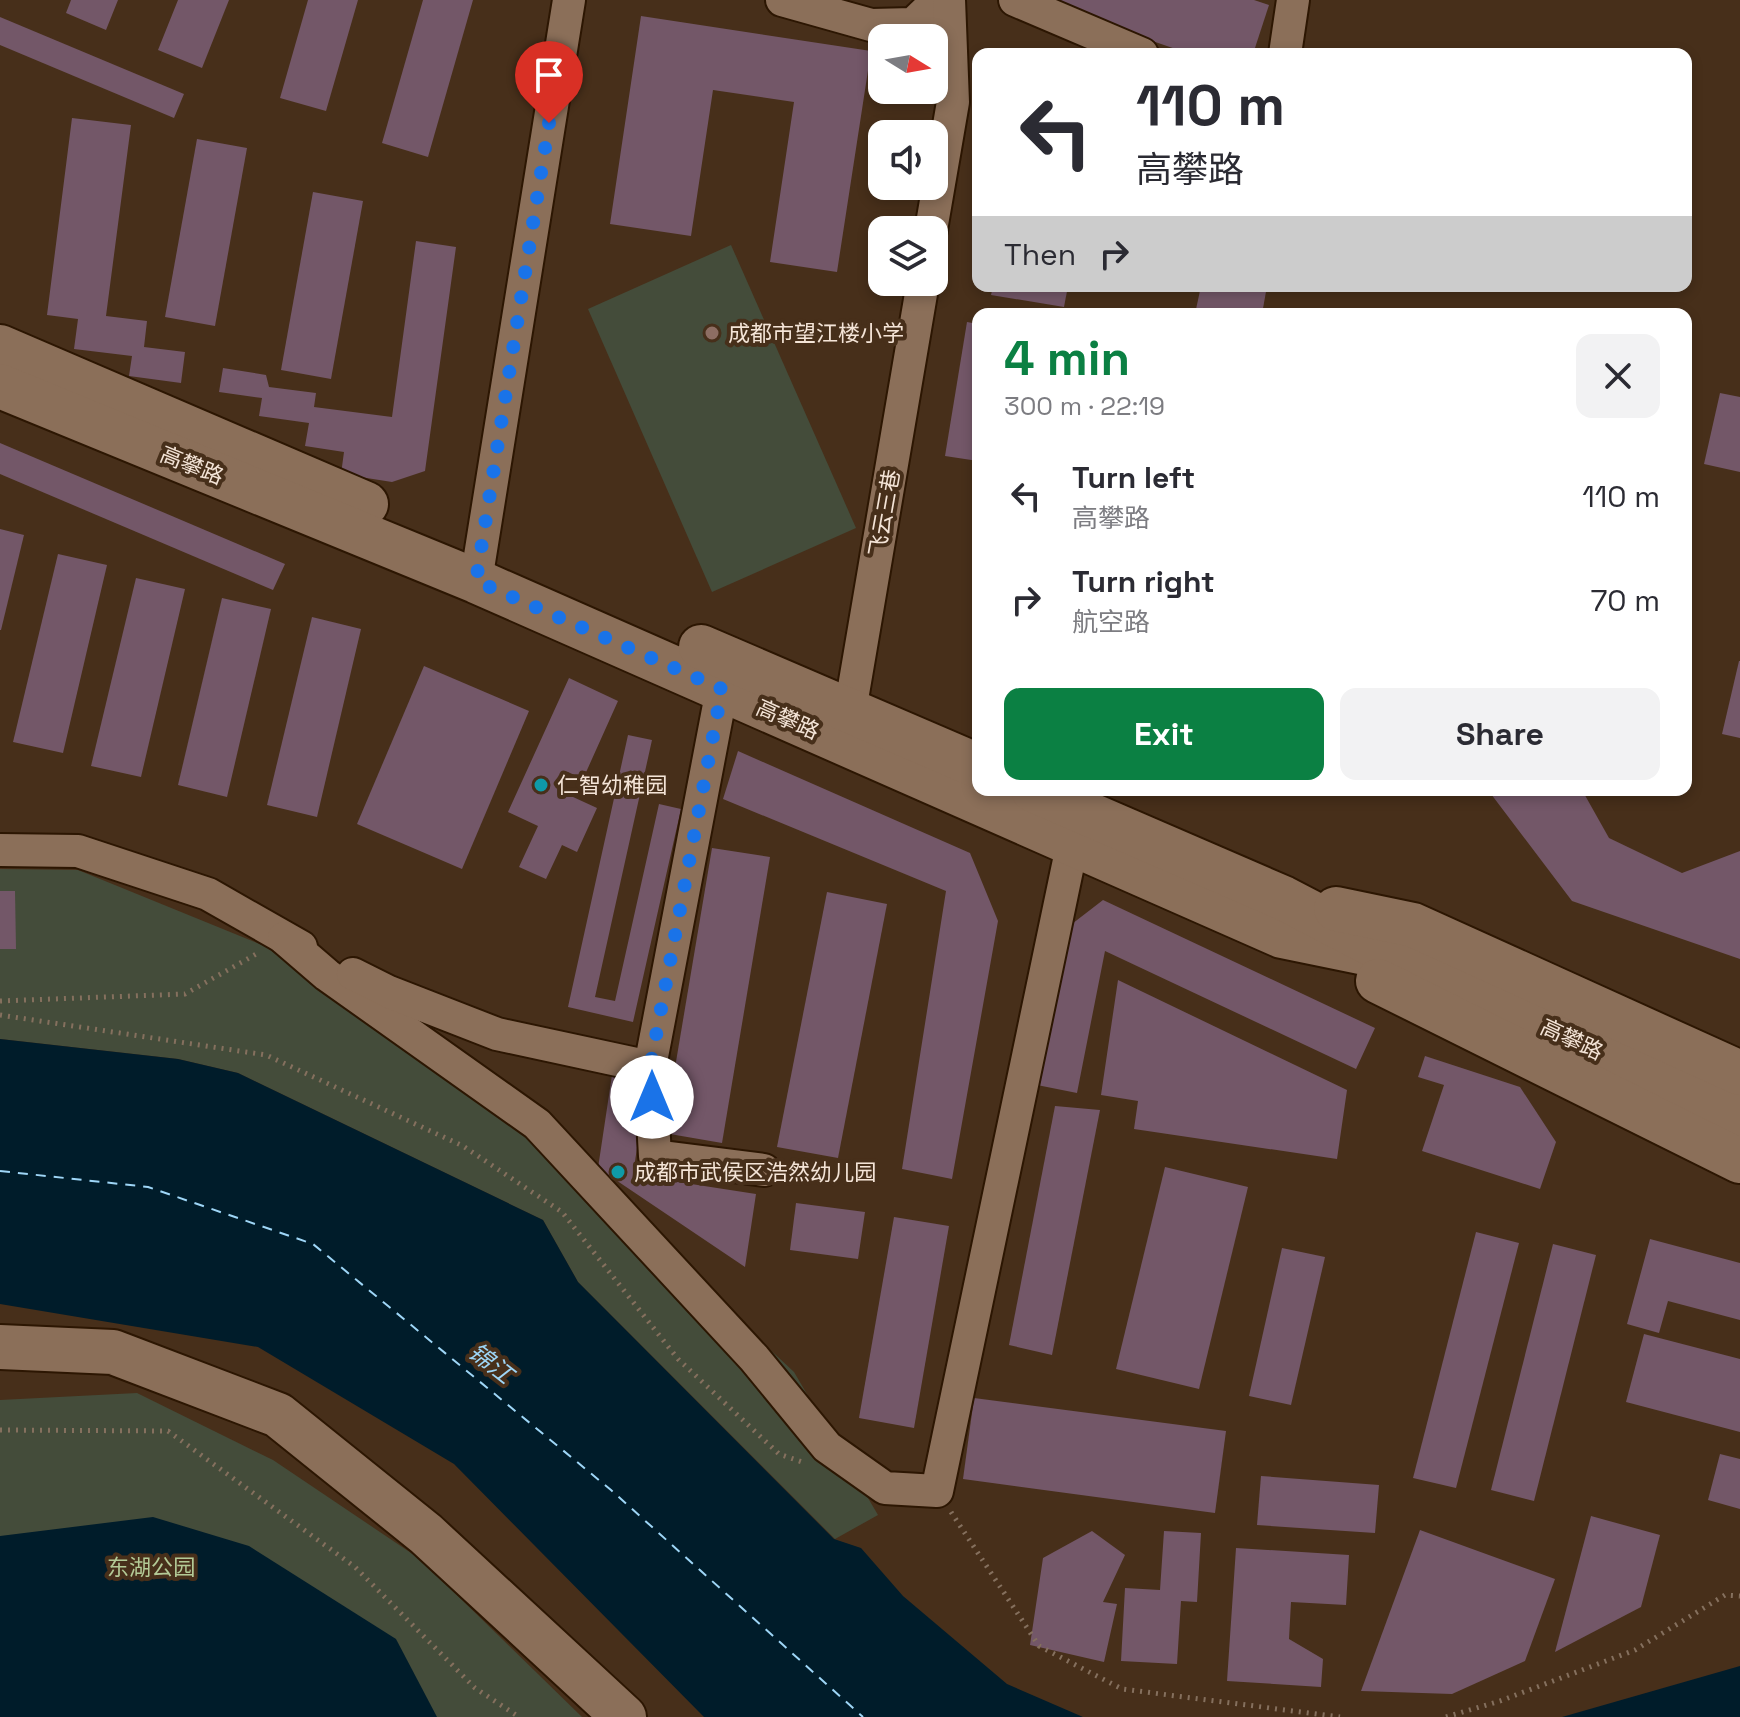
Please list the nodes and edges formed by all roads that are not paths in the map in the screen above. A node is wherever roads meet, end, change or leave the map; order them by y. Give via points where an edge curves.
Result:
1 (569, 0) edge
2 (782, 0) edge
3 (938, 0) edge
4 (949, 0) edge
5 (1015, 0) edge
6 (1293, 0) edge
7 (1128, 48) edge
8 (1286, 48) edge
9 (933, 216) edge
10 (921, 296) edge
11 (0, 347) edge
12 (0, 386) edge
13 (478, 567) junction
14 (722, 689) junction
15 (844, 726) junction
16 (972, 764) edge
17 (972, 793) edge
18 (977, 796) edge
19 (1045, 796) edge
20 (1072, 846) junction
21 (0, 850) edge
22 (1282, 917) junction
23 (284, 938) junction
24 (650, 1067) junction
25 (1740, 1073) edge
26 (1740, 1117) edge
27 (1740, 1161) edge
28 (764, 1170) dead end
29 (0, 1347) edge
30 (624, 1717) edge

1 - 13 street
2 - 3 street via 871,25 913,24
4 - 9 street via 953,102
5 - 7 street
6 - 8 street
10 - 15 street, 飞云三巷
11 - 13 main road, 高攀路
12 - 13 main road, 高攀路
13 - 14 main road, 高攀路
13 - 15 main road, 高攀路
14 - 15 main road, 高攀路
14 - 24 street
15 - 16 main road, 高攀路
15 - 17 main road, 高攀路
18 - 20 main road, 高攀路
19 - 22 main road, 高攀路
20 - 22 main road, 高攀路
20 - 23 street via 937,1491 885,1488 827,1447 754,1358 537,1124 327,975
21 - 23 street via 78,851 208,894
22 - 25 main road via 1413,925
22 - 26 main road, 高攀路 via 1404,961
22 - 27 main road via 1390,987
23 - 24 street via 389,992 497,1034
24 - 28 street via 655,1156
29 - 30 main road via 113,1352 278,1415 426,1534

